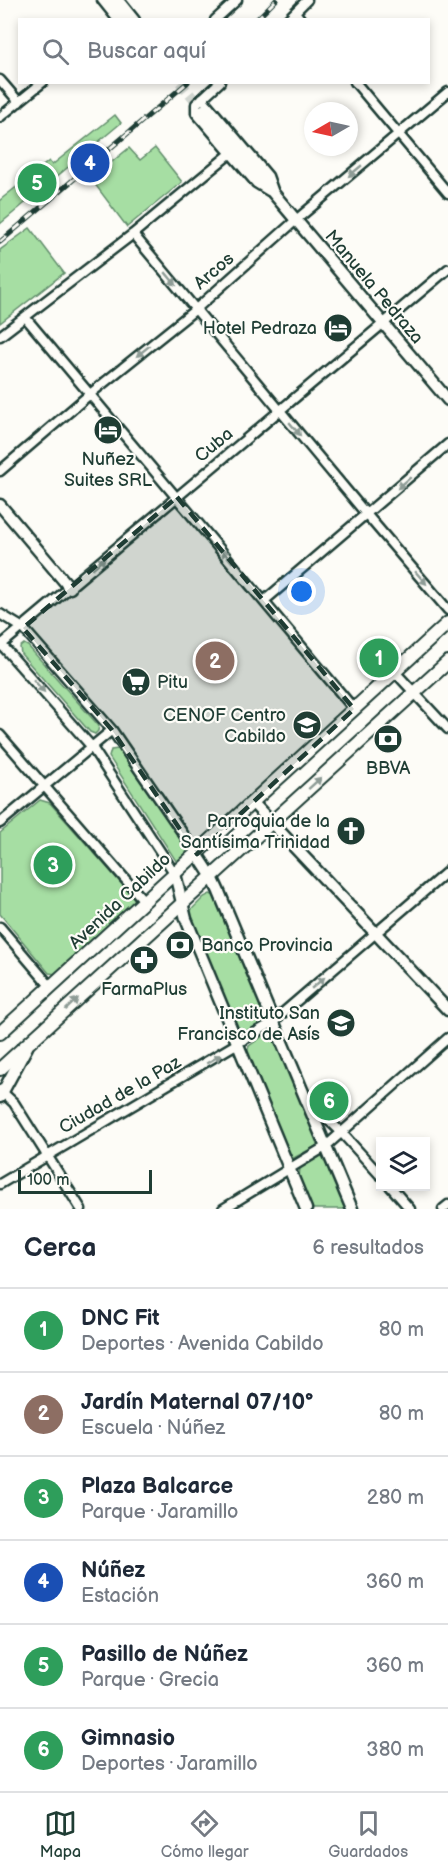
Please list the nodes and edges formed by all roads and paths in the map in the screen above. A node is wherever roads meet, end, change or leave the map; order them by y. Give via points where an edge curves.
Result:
1 (102, 0) edge
2 (110, 0) edge
3 (118, 0) edge
4 (237, 0) edge
5 (307, 0) edge
6 (295, 12) junction
7 (116, 18) edge
8 (125, 18) edge
9 (133, 18) edge
10 (217, 18) edge
11 (289, 18) edge
12 (300, 18) edge
13 (0, 80) edge
14 (41, 84) edge
15 (218, 84) edge
16 (357, 84) edge
17 (448, 92) edge
18 (202, 98) junction
19 (19, 102) junction
20 (200, 111) junction
21 (0, 117) edge
22 (398, 134) junction
23 (231, 153) junction
24 (448, 193) edge
25 (274, 195) junction
26 (296, 220) junction
27 (133, 234) junction
28 (448, 269) edge
29 (196, 309) junction
30 (25, 317) junction
31 (383, 323) junction
32 (0, 336) edge
33 (90, 394) junction
34 (448, 400) edge
35 (280, 412) junction
36 (448, 444) edge
37 (0, 471) edge
38 (177, 497) junction
39 (0, 505) edge
40 (367, 515) junction
41 (70, 588) junction
42 (264, 601) junction
43 (448, 610) edge
44 (0, 614) edge
45 (448, 623) edge
46 (22, 628) junction
47 (1, 644) edge
48 (448, 662) edge
49 (395, 672) junction
50 (415, 693) junction
51 (354, 709) junction
52 (111, 729) junction
53 (448, 729) edge
54 (0, 735) edge
55 (92, 746) junction
56 (43, 786) junction
57 (252, 802) junction
58 (272, 822) junction
59 (0, 823) edge
60 (197, 854) junction
61 (448, 871) edge
62 (175, 874) junction
63 (212, 877) junction
64 (145, 902) junction
65 (182, 905) junction
66 (0, 927) edge
67 (377, 934) junction
68 (51, 987) junction
69 (448, 1010) edge
70 (273, 1021) junction
71 (0, 1033) edge
72 (448, 1038) edge
73 (29, 1043) junction
74 (237, 1045) junction
75 (0, 1069) edge
76 (1, 1093) edge
77 (306, 1098) junction
78 (341, 1131) junction
79 (326, 1147) junction
80 (47, 1157) junction
81 (290, 1169) junction
82 (376, 1170) edge
83 (0, 1184) edge
84 (394, 1191) edge
85 (448, 1205) edge
86 (81, 1209) edge
87 (223, 1209) edge
88 (306, 1209) edge
89 (352, 1209) edge
90 (410, 1209) edge
91 (443, 1209) edge

1 - 7 street
2 - 8 street
3 - 9 street
4 - 10 street
5 - 6 street
6 - 11 street
6 - 12 street
13 - 19 street
14 - 19 street
15 - 18 street
16 - 22 street
17 - 22 street, Arcos
18 - 20 street via 196,104
18 - 25 street, Manuela Pedraza via 268,176
19 - 21 street
20 - 23 street, Manuela Pedraza
20 - 25 street, Manuela Pedraza
22 - 24 street
22 -> 26 street, Arcos
23 - 25 street, Manuela Pedraza via 256,183
23 - 27 street
25 - 26 street, Manuela Pedraza
26 - 29 street, Arcos
26 - 31 street, Manuela Pedraza
27 -> 29 street
27 - 30 street
28 - 31 street, Cuba
29 -> 33 street, Arcos
29 - 35 street
30 - 32 street
30 - 33 street
31 - 34 street, Manuela Pedraza
31 - 35 street, Cuba
33 - 37 street, Arcos
33 - 38 street
35 - 38 street, Cuba
35 -> 40 street
36 -> 40 street
41 -> 38 street, Cuba
42 -> 38 street
39 - 41 street
40 - 42 street
40 -> 43 street
41 - 46 street, Cuba
42 - 51 street
44 - 46 street
45 - 49 main road, Avenida Cabildo
46 - 47 street, Cuba
46 - 52 street
47 -> 55 street
48 - 50 main road
49 - 50 street
49 - 51 main road, Avenida Cabildo
50 - 53 street
58 -> 50 main road
51 - 57 main road, Avenida Cabildo
52 - 55 street
52 - 60 street
54 - 56 street
55 - 56 street
55 - 62 street
56 - 59 street
56 - 64 street
57 - 58 street
57 - 60 main road, Avenida Cabildo
58 - 63 main road
58 - 67 street
60 - 62 main road, Avenida Cabildo
60 - 63 street
61 - 67 street, Ciudad de la Paz
62 - 64 main road, Avenida Cabildo
62 - 65 street
63 - 65 main road
63 - 70 street
64 - 68 main road, Avenida Cabildo
73 -> 65 main road
65 - 74 street
66 - 68 street
67 - 69 street
70 -> 67 street, Ciudad de la Paz
68 - 71 main road, Avenida Cabildo
70 - 74 street, Ciudad de la Paz
70 - 77 street
72 - 78 street
73 - 75 main road
73 - 76 street
80 -> 74 street, Ciudad de la Paz
74 - 81 street
76 - 80 street via 14,1103
77 - 78 street
77 - 79 street
78 - 79 street
78 - 82 street
79 - 81 street
79 - 89 street
80 - 83 street, Ciudad de la Paz
80 - 86 street
81 - 87 street
81 - 88 street
84 - 90 street
85 - 91 street

